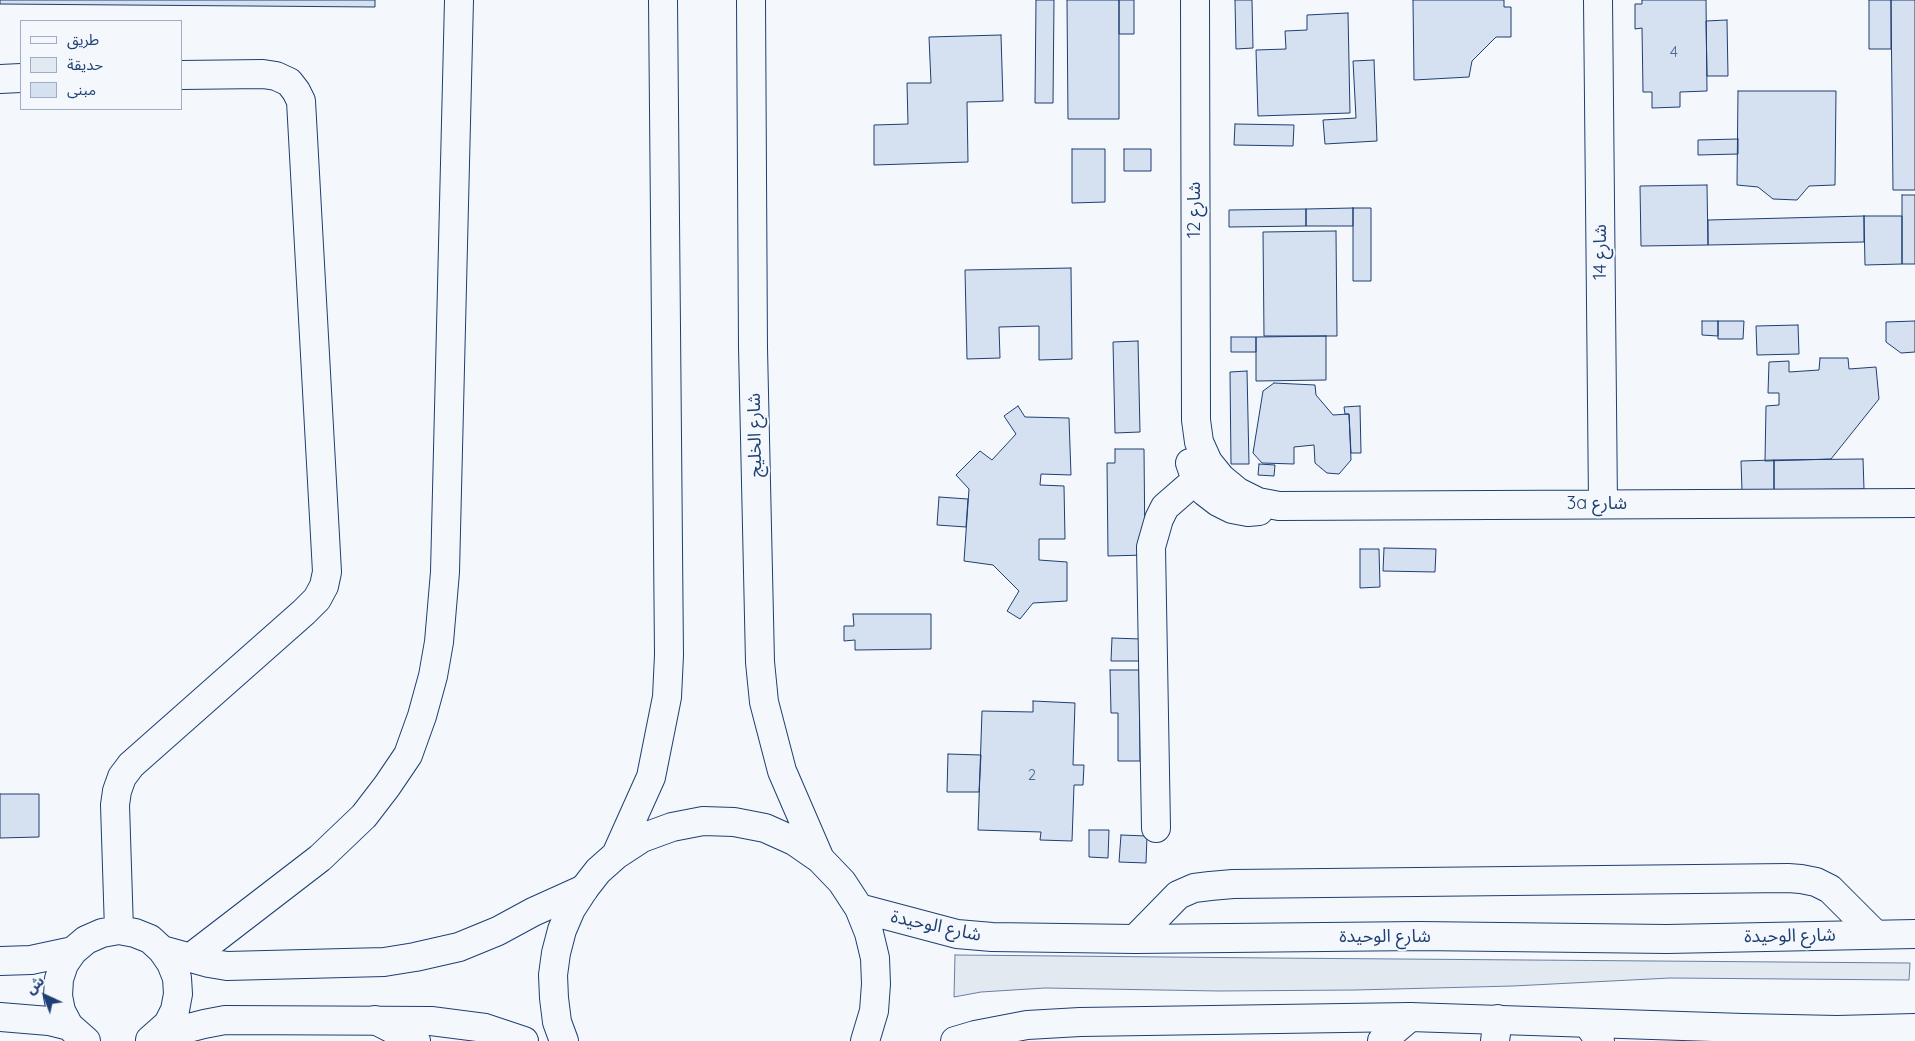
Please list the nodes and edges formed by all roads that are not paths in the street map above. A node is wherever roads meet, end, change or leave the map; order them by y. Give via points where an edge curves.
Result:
1 (459, 0) edge
2 (664, 0) edge
3 (751, 0) edge
4 (1195, 0) edge
5 (1598, 0) edge
6 (182, 75) edge
7 (20, 78) edge
8 (0, 79) edge
9 (1196, 420) junction
10 (1196, 480) junction
11 (1915, 503) edge
12 (1603, 504) junction
13 (1279, 506) junction
14 (1156, 828) dead end
15 (616, 855) junction
16 (820, 859) junction
17 (584, 889) junction
18 (858, 908) junction
19 (119, 930) junction
20 (1875, 934) junction
21 (1915, 934) edge
22 (1135, 939) junction
23 (162, 950) junction
24 (73, 951) junction
25 (190, 958) junction
26 (0, 961) edge
27 (1915, 1014) edge
28 (0, 1016) edge
29 (1410, 1017) junction
30 (375, 1020) junction
31 (1743, 1028) junction
32 (1915, 1028) edge
33 (1496, 1030) edge
34 (1594, 1032) edge
35 (77, 1033) edge
36 (153, 1039) edge
37 (416, 1041) edge
38 (524, 1041) edge
39 (564, 1041) edge
40 (865, 1041) edge
41 (955, 1041) edge
42 (1382, 1041) edge

1 - 25 main road via 446,572 439,642 422,716 408,755 364,816 320,858
2 - 15 main road via 667,697 651,777
3 - 16 main road, شارع الخليج via 760,662 764,702 782,771
4 - 9 main road, شارع 12
5 - 12 main road, شارع 14
6 - 19 main road via 276,76 288,82 301,101 327,572 317,599 131,764 122,777 115,805
7 - 8 main road
9 - 10 main road, شارع 12 via 1189,450
9 - 13 main road, شارع 12 via 1199,442 1208,462 1221,478 1258,502
10 - 13 main road, شارع 12 via 1218,502 1232,509 1256,511
10 - 14 main road via 1165,507 1158,519 1151,547
11 - 12 main road, 3a شارع
12 - 13 main road, 3a شارع
15 - 16 main road via 642,838 672,827 703,821 765,828 794,841
15 - 17 main road
16 - 18 main road via 842,882
17 - 25 main road via 459,947 415,957 384,962 227,966
17 - 39 main road via 568,916 556,953 553,975 554,998
18 - 22 main road, شارع الوحيدة via 957,934
18 - 40 main road via 869,932 876,976 874,1011
19 - 23 main road via 150,939
19 - 24 main road via 102,932
20 - 21 main road, شارع الوحيدة
20 - 22 main road, شارع الوحيدة via 1667,939 1429,936
20 - 22 main road via 1830,889 1816,882 1788,878 1210,886 1178,895
23 - 25 main road
23 - 36 main road via 177,978 178,994 168,1024
24 - 26 main road via 31,960
24 - 35 main road via 58,980 58,996
27 - 31 main road via 1774,1012 1762,1014
28 - 35 main road via 49,1020
29 - 33 main road
29 - 41 main road via 1028,1025
29 - 42 main road
30 - 36 main road via 225,1020
30 - 37 main road
30 - 38 main road via 458,1023
31 - 32 main road
31 - 34 main road
33 - 34 main road

